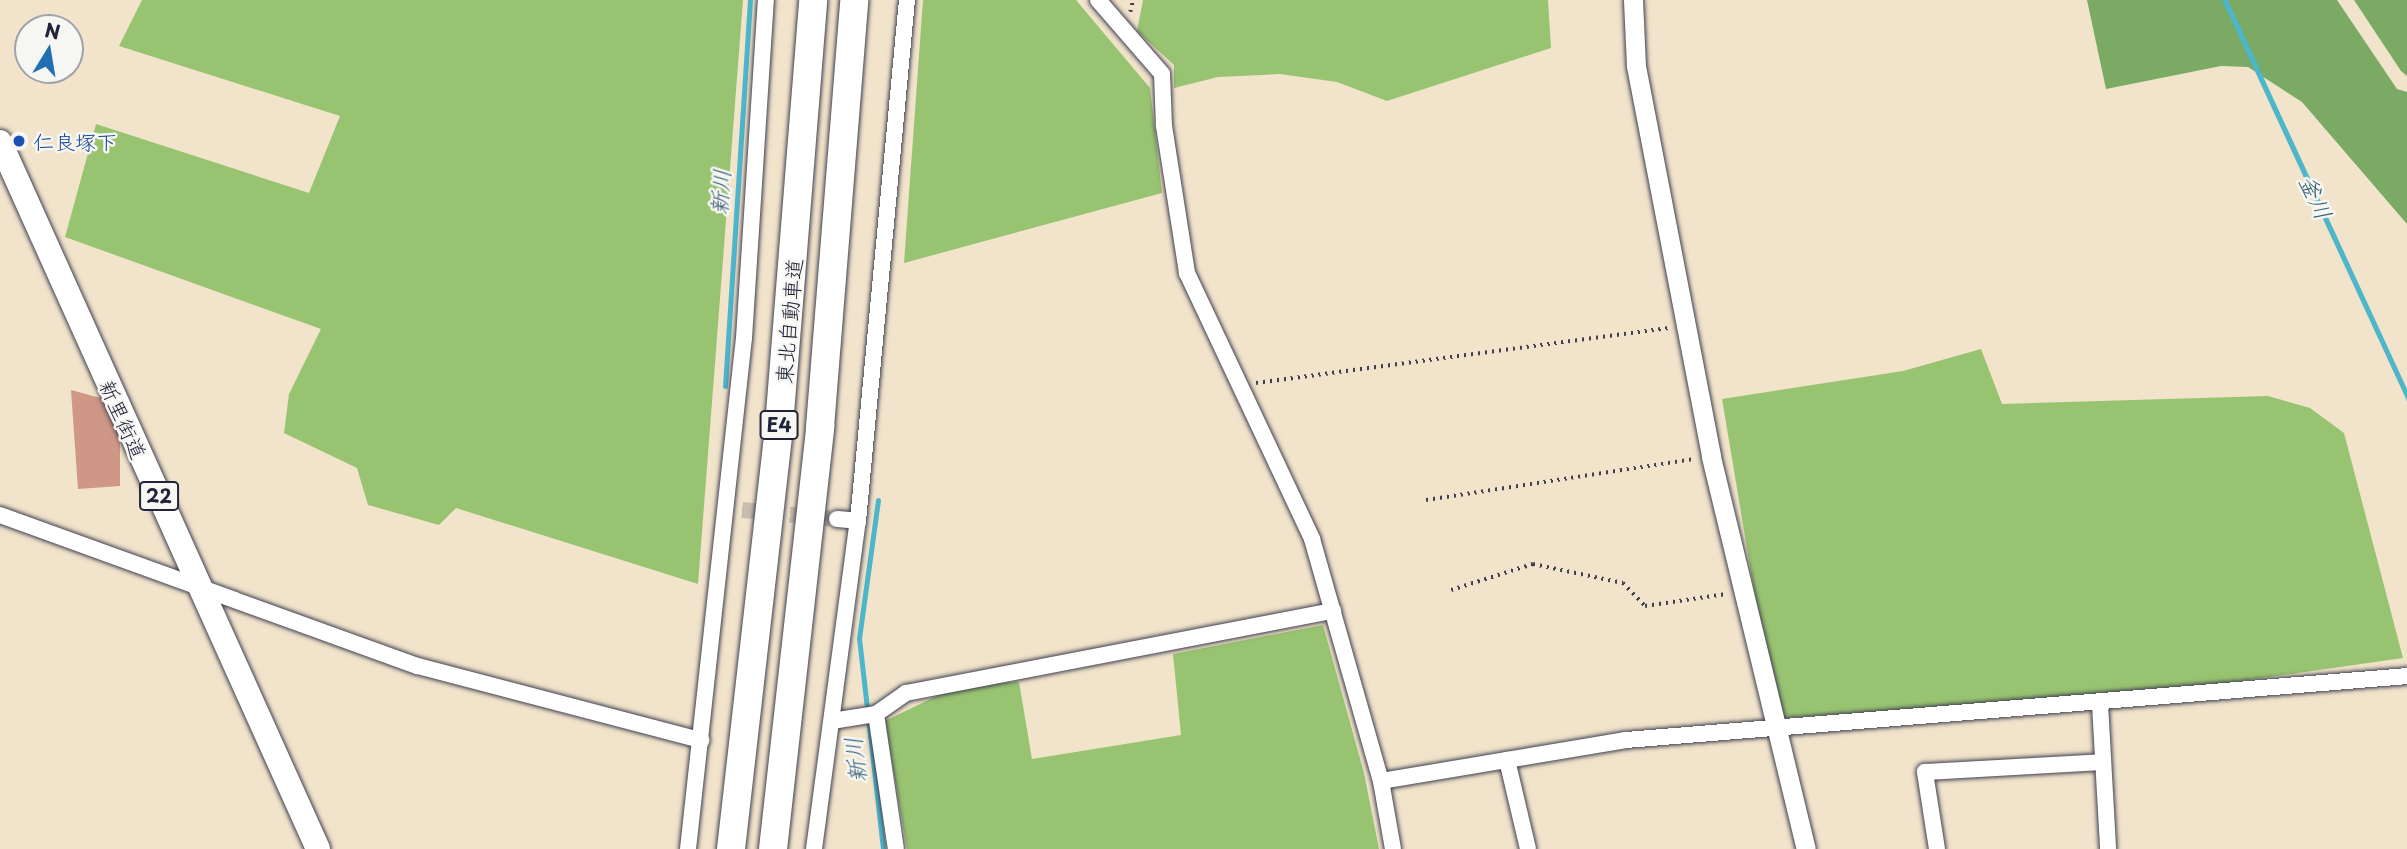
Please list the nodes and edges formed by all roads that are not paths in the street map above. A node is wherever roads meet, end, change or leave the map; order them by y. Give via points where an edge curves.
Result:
1 (766, 0) edge
2 (813, 0) edge
3 (854, 0) edge
4 (907, 0) edge
5 (1098, 0) edge
6 (1633, 0) edge
7 (0, 142) edge
8 (0, 515) edge
9 (837, 519) tunnel mouth
10 (858, 522) junction
11 (200, 587) junction
12 (1333, 611) junction
13 (2407, 676) edge
14 (2100, 704) junction
15 (876, 714) junction
16 (832, 721) junction
17 (1775, 729) junction
18 (701, 740) junction
19 (1507, 760) junction
20 (2103, 762) junction
21 (1381, 781) junction
22 (318, 849) edge
23 (688, 849) edge
24 (731, 849) edge
25 (773, 849) edge
26 (814, 849) edge
27 (896, 849) edge
28 (1393, 849) edge
29 (1528, 849) edge
30 (1805, 849) edge
31 (1937, 849) edge
32 (2098, 849) edge
33 (2108, 849) edge

1 - 18 street via 734,509
2 - 24 highway, 東北自動車道 / E4 via 779,426
3 - 25 highway, 東北自動車道 / E4 via 819,440
4 - 10 street
5 - 12 street via 1162,74 1164,126 1187,273 1312,538
6 - 17 street via 1636,66 1711,457
7 - 11 main road, 新里街道 / 22
8 - 11 street
9 - 10 street
10 - 16 street
11 - 18 street via 418,666
11 - 22 main road, 新里街道 / 22
12 - 15 street via 906,693
12 - 21 street
13 - 14 street
14 - 17 street
14 - 20 street
15 - 16 street
15 - 27 street
16 - 26 street
17 - 19 street via 1626,740
17 - 30 street
18 - 23 street
19 - 21 street
19 - 29 street
20 - 31 street via 1925,772
20 - 33 street
21 - 28 street
32 - 33 street

